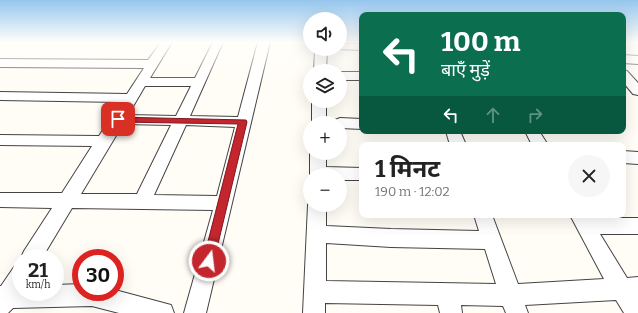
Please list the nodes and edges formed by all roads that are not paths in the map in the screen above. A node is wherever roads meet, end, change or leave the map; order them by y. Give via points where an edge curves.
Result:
1 (157, 57) edge
2 (211, 57) edge
3 (260, 57) edge
4 (626, 59) edge
5 (638, 60) edge
6 (0, 63) edge
7 (152, 64) junction
8 (347, 76) edge
9 (359, 76) edge
10 (626, 77) edge
11 (141, 82) junction
12 (199, 82) junction
13 (636, 87) edge
14 (0, 96) edge
15 (131, 98) junction
16 (118, 119) junction
17 (180, 121) junction
18 (243, 122) junction
19 (347, 123) edge
20 (359, 124) edge
21 (0, 140) edge
22 (105, 141) junction
23 (626, 158) edge
24 (638, 158) edge
25 (347, 174) edge
26 (359, 174) edge
27 (0, 200) edge
28 (67, 201) junction
29 (142, 202) junction
30 (223, 203) junction
31 (317, 212) edge
32 (484, 218) edge
33 (582, 220) edge
34 (638, 226) edge
35 (316, 234) junction
36 (492, 240) junction
37 (37, 249) edge
38 (12, 287) edge
39 (630, 288) edge
40 (3, 300) edge
41 (314, 303) edge
42 (449, 304) edge
43 (514, 304) edge
44 (163, 313) edge
45 (195, 313) edge
46 (638, 313) edge

1 - 7 street
2 - 12 street
3 - 18 street
4 - 5 street
6 - 7 street
7 - 11 street
8 - 9 street
10 - 13 street
11 - 12 street
11 - 15 street
12 - 17 street
14 - 15 street
15 - 16 street
16 - 17 street
16 - 22 street
17 - 18 street
17 - 29 street
18 - 30 street
19 - 20 street
21 - 22 street
22 - 28 street
23 - 24 street
25 - 26 street
27 - 28 street
28 - 29 street
28 - 37 street
29 - 30 street
30 - 45 street
31 - 35 street
32 - 36 street
33 - 34 street
33 - 39 street
35 - 36 street
35 - 41 street
36 - 43 street
38 - 40 street
39 - 43 street
39 - 46 street
40 - 44 street via 92,295
41 - 42 street
42 - 43 street

